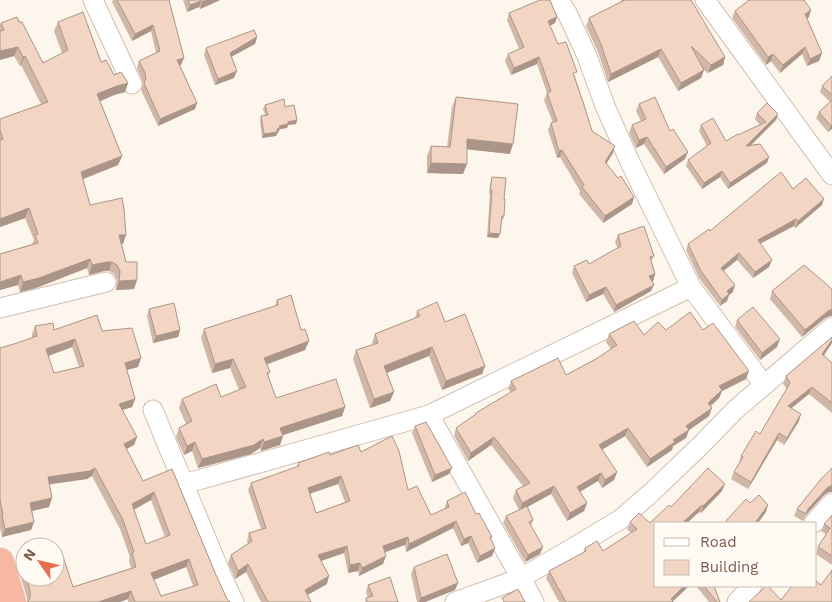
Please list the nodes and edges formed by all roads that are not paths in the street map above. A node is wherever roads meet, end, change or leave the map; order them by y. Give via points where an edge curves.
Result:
1 (93, 0) edge
2 (559, 0) edge
3 (705, 0) edge
4 (132, 84) dead end
5 (832, 175) edge
6 (106, 282) dead end
7 (692, 287) junction
8 (0, 308) edge
9 (832, 327) edge
10 (764, 385) junction
11 (152, 410) dead end
12 (428, 415) junction
13 (184, 484) junction
14 (832, 503) edge
15 (815, 522) edge
16 (0, 562) edge
17 (521, 578) junction
18 (751, 587) edge
19 (12, 602) edge
20 (234, 602) edge
21 (455, 602) edge
22 (534, 602) edge
23 (737, 602) edge

1 - 4 street
2 - 7 street via 587,56 630,162
3 - 5 street
6 - 8 street
7 - 10 street
7 - 12 street
9 - 10 street
10 - 17 street via 621,519
11 - 13 street
12 - 13 street
12 - 17 street
13 - 20 street
14 - 15 street
16 - 19 highway
17 - 21 street
17 - 22 street
18 - 23 street

